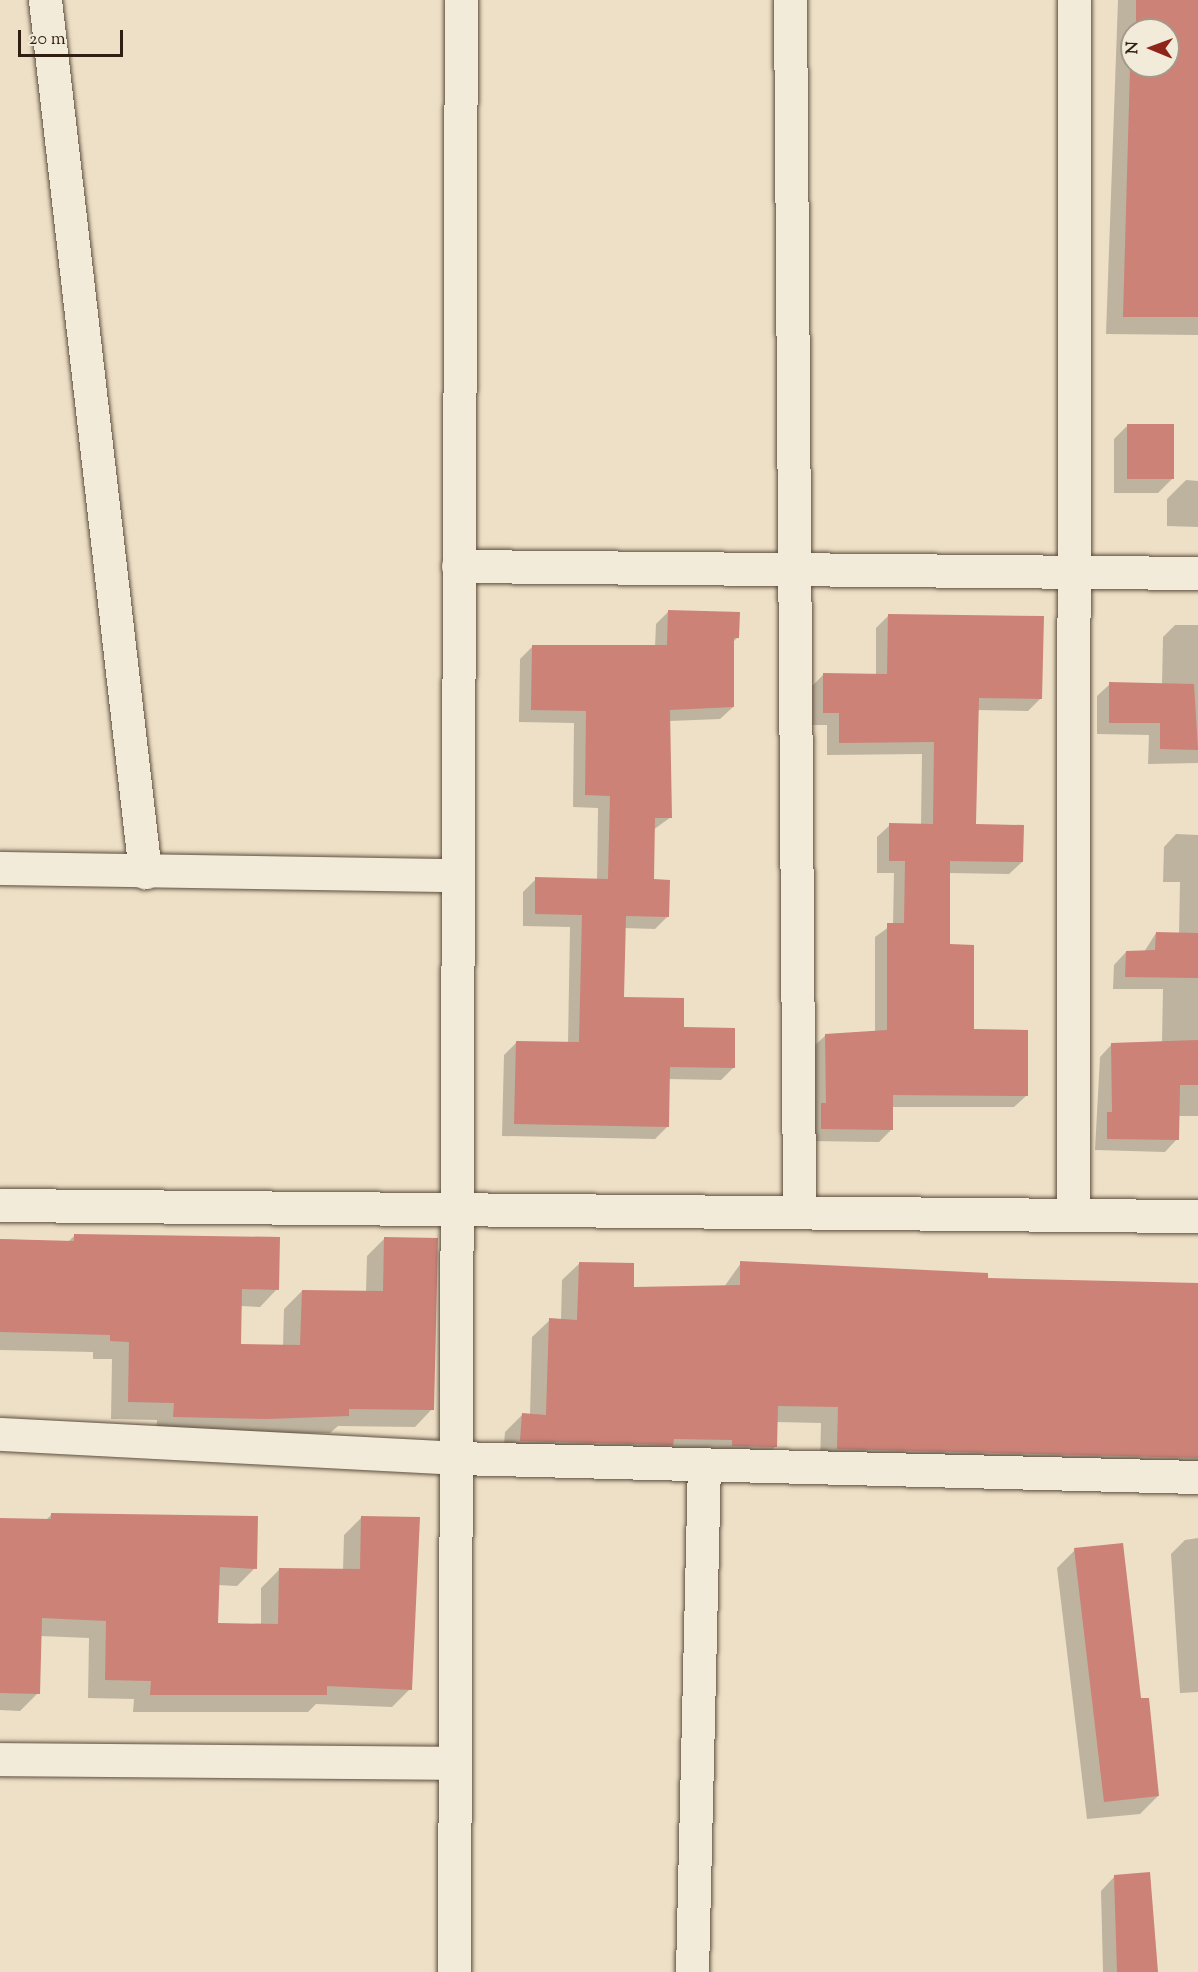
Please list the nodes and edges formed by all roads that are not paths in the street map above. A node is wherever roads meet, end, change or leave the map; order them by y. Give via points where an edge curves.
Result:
1 (45, 0) edge
2 (461, 0) edge
3 (790, 0) edge
4 (1074, 0) edge
5 (458, 566) junction
6 (792, 569) junction
7 (1074, 572) junction
8 (1198, 573) edge
9 (0, 868) edge
10 (145, 872) junction
11 (458, 875) junction
12 (0, 1205) edge
13 (456, 1209) junction
14 (799, 1212) junction
15 (1073, 1215) junction
16 (1198, 1216) edge
17 (0, 1434) edge
18 (457, 1458) junction
19 (704, 1464) junction
20 (1198, 1477) edge
21 (0, 1759) edge
22 (454, 1763) junction
23 (454, 1972) edge
24 (692, 1972) edge

1 - 10 street
2 - 5 street
3 - 6 street
4 - 7 street
5 - 6 street
5 - 11 street
6 - 7 street
6 - 14 street
7 - 8 street
7 - 15 street
9 - 10 street
10 - 11 street
11 - 13 street
12 - 13 street
13 - 14 street
13 - 18 street
14 - 15 street
15 - 16 street
17 - 18 street
18 - 19 street
18 - 22 street
19 - 20 street
19 - 24 street
21 - 22 street
22 - 23 street

